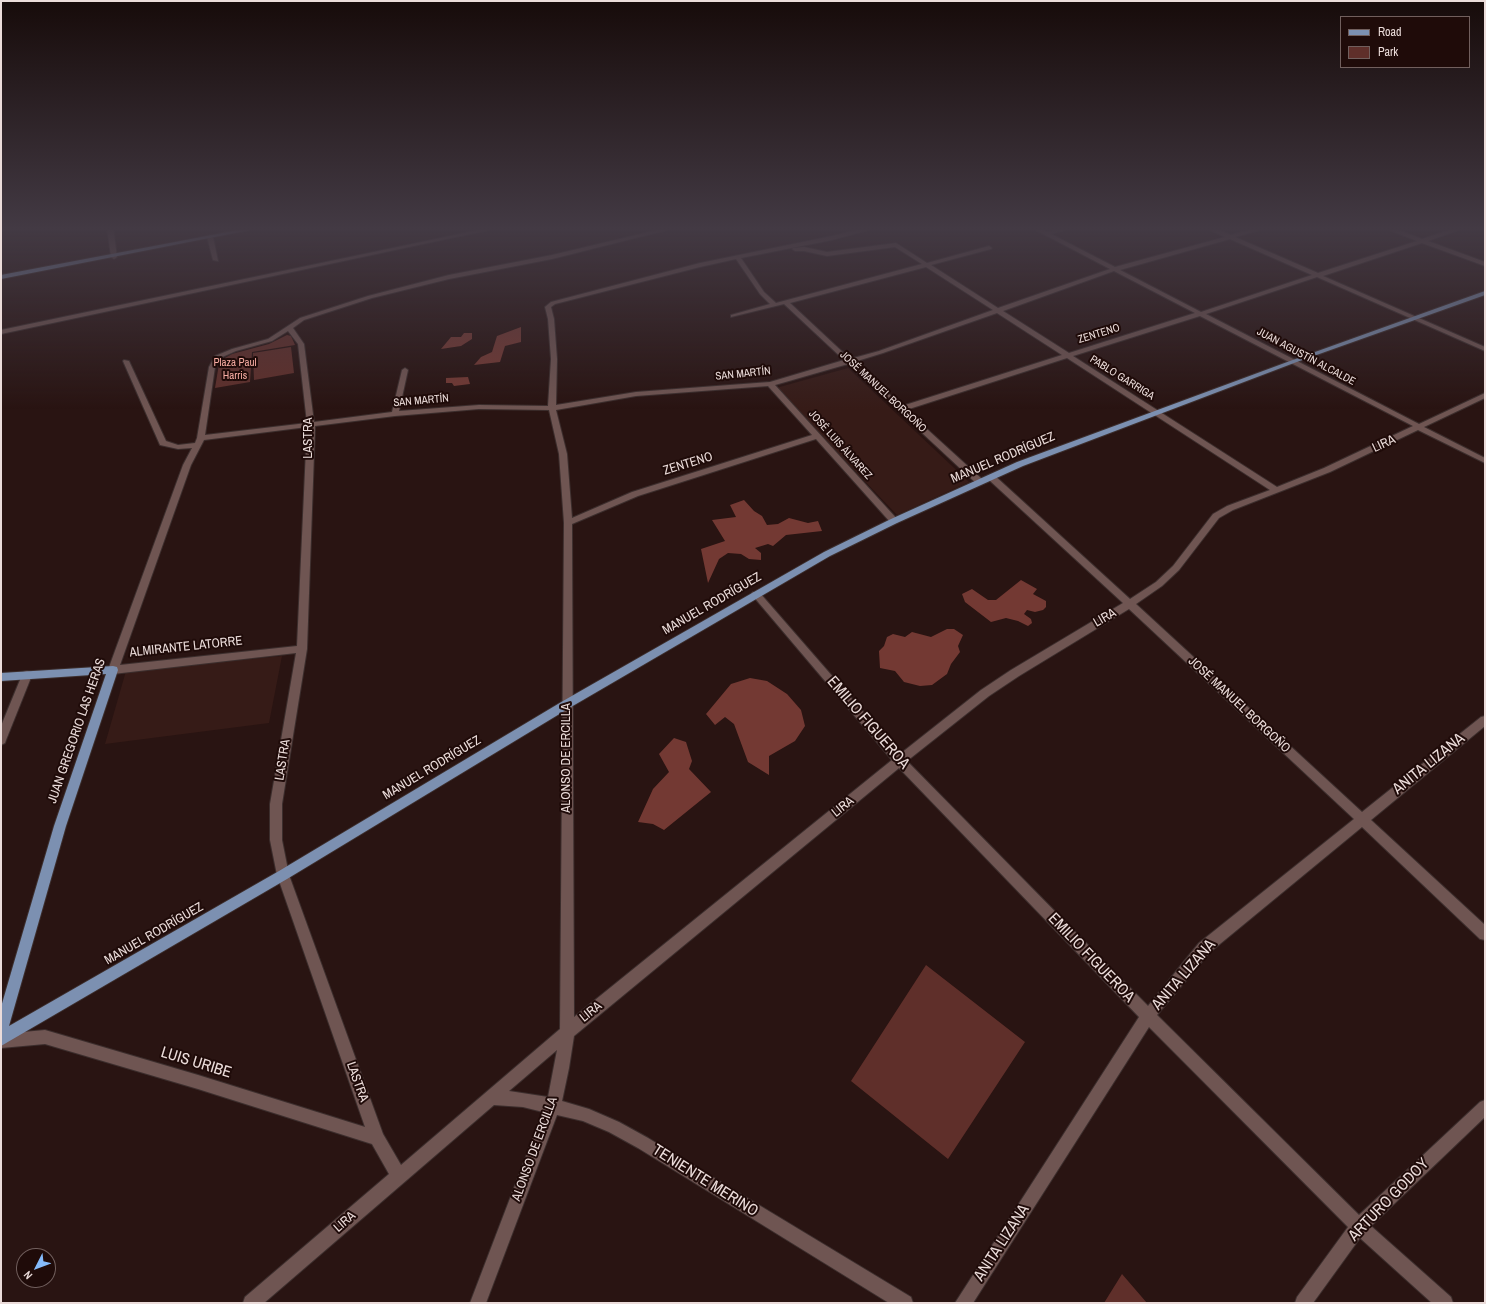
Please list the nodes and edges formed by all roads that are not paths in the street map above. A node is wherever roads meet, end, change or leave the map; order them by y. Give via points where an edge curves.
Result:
1 (211, 288) edge
2 (404, 288) edge
3 (612, 288) edge
4 (758, 288) edge
5 (840, 288) edge
6 (961, 288) edge
7 (1062, 288) edge
8 (1151, 288) edge
9 (1281, 288) edge
10 (1345, 288) edge
11 (1485, 292) edge
12 (785, 302) junction
13 (775, 305) junction
14 (998, 311) junction
15 (1200, 314) junction
16 (733, 316) dead end
17 (1415, 318) junction
18 (289, 327) junction
19 (1, 332) edge
20 (1485, 349) edge
21 (1066, 356) junction
22 (126, 361) dead end
23 (850, 362) junction
24 (1292, 362) junction
25 (405, 370) dead end
26 (770, 384) junction
27 (1485, 396) edge
28 (552, 408) junction
29 (900, 409) junction
30 (1156, 412) junction
31 (395, 414) junction
32 (311, 424) junction
33 (1418, 428) junction
34 (818, 436) junction
35 (199, 441) junction
36 (1485, 461) edge
37 (991, 477) junction
38 (980, 482) junction
39 (1276, 490) junction
40 (894, 521) junction
41 (568, 523) junction
42 (756, 594) junction
43 (1130, 604) junction
44 (302, 649) junction
45 (113, 670) junction
46 (27, 675) junction
47 (1, 677) edge
48 (566, 704) junction
49 (1485, 720) edge
50 (1, 740) edge
51 (899, 761) junction
52 (1360, 819) junction
53 (283, 874) junction
54 (1485, 934) edge
55 (1148, 1016) junction
56 (1, 1032) edge
57 (567, 1032) junction
58 (1, 1040) edge
59 (491, 1097) junction
60 (553, 1106) junction
61 (1485, 1107) edge
62 (377, 1138) junction
63 (399, 1177) junction
64 (1359, 1226) junction
65 (251, 1303) edge
66 (478, 1303) edge
67 (905, 1303) edge
68 (963, 1303) edge
69 (1303, 1303) edge
70 (1445, 1303) edge

1 - 19 street
2 - 18 street via 302,319
3 - 28 street, ALONSO DE ERCILLA via 553,303 548,307 554,359
4 - 13 street
5 - 12 street
6 - 14 street, PABLO GARRIGA
7 - 14 street, SAN MARTÍN
8 - 15 street, JUAN AGUSTÍN ALCALDE
9 - 15 street, ZENTENO
10 - 17 street
11 - 17 main road, MANUEL RODRÍGUEZ
12 - 13 street
12 - 23 street, JOSÉ MANUEL BORGOÑO
13 - 16 street
14 - 21 street, PABLO GARRIGA
14 - 23 street, SAN MARTÍN
15 - 21 street, ZENTENO
15 - 24 street, JUAN AGUSTÍN ALCALDE
17 - 20 street
17 - 24 main road, MANUEL RODRÍGUEZ
18 - 32 street, LASTRA via 301,344
18 - 35 street, JUAN GREGORIO LAS HERAS via 270,340 217,357 212,366
21 - 29 street, ZENTENO
21 - 30 street, PABLO GARRIGA
22 - 35 street via 164,443 178,447
23 - 26 street, SAN MARTÍN
23 - 29 street, JOSÉ MANUEL BORGOÑO
24 - 30 main road, MANUEL RODRÍGUEZ
24 - 33 street, JUAN AGUSTÍN ALCALDE
25 - 31 street
26 - 28 street, SAN MARTÍN via 636,394
26 - 34 street, JOSÉ LUIS ÁLVAREZ
27 - 33 street, LIRA
28 - 31 street, SAN MARTÍN via 479,407
28 - 41 street, ALONSO DE ERCILLA via 563,454
29 - 38 street, JOSÉ MANUEL BORGOÑO
30 - 37 main road, MANUEL RODRÍGUEZ
30 - 39 street, PABLO GARRIGA
31 - 32 street, SAN MARTÍN
32 - 35 street, SAN MARTÍN
32 - 44 street, LASTRA
33 - 36 street, JUAN AGUSTÍN ALCALDE
33 - 39 street, LIRA via 1327,470
34 - 40 street, JOSÉ LUIS ÁLVAREZ
34 - 41 street, ZENTENO via 636,494
35 - 45 street, JUAN GREGORIO LAS HERAS via 186,465
37 - 38 main road, MANUEL RODRÍGUEZ
37 - 43 street, JOSÉ MANUEL BORGOÑO
38 - 40 main road, MANUEL RODRÍGUEZ
39 - 43 street, LIRA via 1216,516 1176,568 1159,584
40 - 42 main road, MANUEL RODRÍGUEZ via 827,554
41 - 48 street, ALONSO DE ERCILLA
42 - 48 main road, MANUEL RODRÍGUEZ
42 - 51 street, EMILIO FIGUEROA
43 - 51 street, LIRA via 985,693
43 - 52 street, JOSÉ MANUEL BORGOÑO
44 - 45 street, ALMIRANTE LATORRE
44 - 53 street, LASTRA via 276,804 276,840
45 - 46 main road, ALMIRANTE LATORRE
45 - 56 main road, JUAN GREGORIO LAS HERAS via 60,826
46 - 47 main road, ALMIRANTE LATORRE
46 - 50 street
48 - 53 main road, MANUEL RODRÍGUEZ
48 - 57 street, ALONSO DE ERCILLA
49 - 52 street, ANITA LIZANA
51 - 55 street, EMILIO FIGUEROA
51 - 57 street, LIRA
52 - 54 street, JOSÉ MANUEL BORGOÑO
52 - 55 street, ANITA LIZANA via 1204,948
53 - 58 main road, MANUEL RODRÍGUEZ
53 - 62 street, LASTRA
55 - 64 street, EMILIO FIGUEROA
55 - 68 street, ANITA LIZANA
57 - 59 street, LIRA
57 - 60 street, ALONSO DE ERCILLA
58 - 62 street, LUIS URIBE via 44,1037
59 - 60 street, TENIENTE MERINO
59 - 63 street, LIRA
60 - 66 street, ALONSO DE ERCILLA
60 - 67 street, TENIENTE MERINO via 584,1114 643,1143
61 - 64 street, ARTURO GODOY
62 - 63 street, LASTRA
63 - 65 street, LIRA
64 - 69 street, ARTURO GODOY
64 - 70 street, EMILIO FIGUEROA

